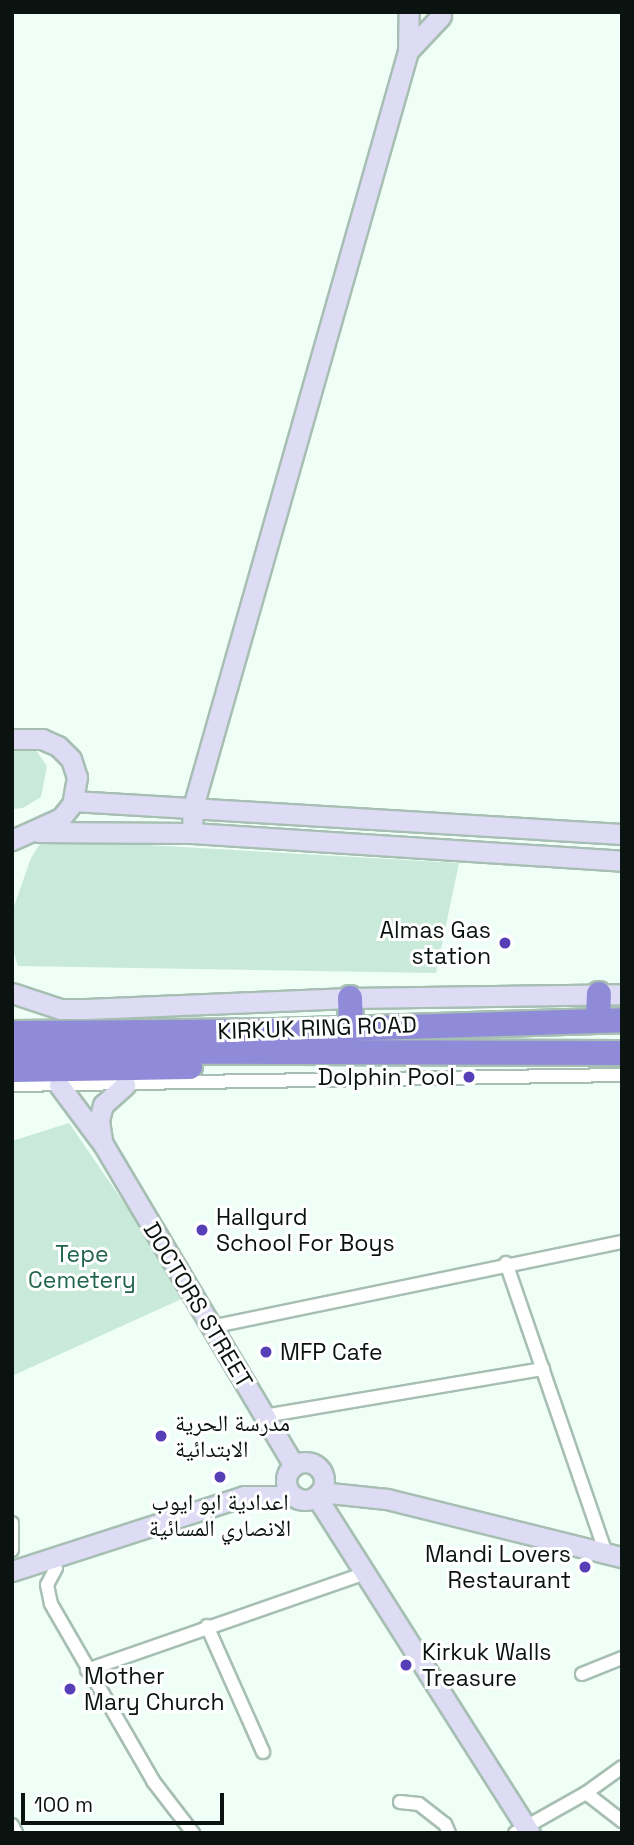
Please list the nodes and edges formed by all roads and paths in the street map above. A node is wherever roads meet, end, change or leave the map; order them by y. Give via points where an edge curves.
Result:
1 (409, 12) edge
2 (415, 12) edge
3 (445, 14) edge
4 (408, 51) junction
5 (15, 734) edge
6 (73, 801) junction
7 (193, 807) junction
8 (38, 832) junction
9 (192, 833) junction
10 (622, 834) edge
11 (12, 840) edge
12 (622, 861) edge
13 (12, 992) edge
14 (610, 994) edge
15 (350, 998) junction
16 (610, 1020) edge
17 (351, 1028) junction
18 (12, 1033) edge
19 (276, 1041) junction
20 (326, 1050) junction
21 (12, 1051) edge
22 (622, 1053) edge
23 (12, 1070) edge
24 (622, 1075) edge
25 (12, 1085) edge
26 (59, 1085) junction
27 (125, 1085) junction
28 (103, 1144) junction
29 (622, 1241) edge
30 (506, 1263) junction
31 (211, 1327) junction
32 (543, 1369) junction
33 (264, 1416) junction
34 (292, 1468) junction
35 (321, 1472) junction
36 (318, 1494) junction
37 (244, 1496) junction
38 (294, 1496) junction
39 (387, 1499) junction
40 (12, 1523) edge
41 (133, 1535) junction
42 (12, 1550) edge
43 (614, 1555) edge
44 (56, 1568) junction
45 (12, 1572) edge
46 (365, 1573) junction
47 (12, 1584) edge
48 (207, 1626) junction
49 (622, 1658) edge
50 (87, 1670) junction
51 (582, 1674) dead end
52 (263, 1752) dead end
53 (622, 1767) edge
54 (586, 1794) junction
55 (400, 1802) dead end
56 (622, 1821) edge
57 (12, 1825) edge
58 (524, 1830) edge
59 (16, 1833) edge
60 (192, 1833) edge
61 (449, 1833) edge

1 - 4 main road
2 - 3 main road
3 - 4 main road
4 - 7 main road
5 - 6 main road via 50,742 65,752 77,777
6 - 7 main road
6 - 8 main road via 61,818
7 - 9 main road
7 - 10 main road
8 - 9 main road
8 - 11 main road
9 - 12 main road
13 - 15 main road via 60,1009
14 - 15 main road
14 - 16 highway
15 - 17 highway
16 - 17 highway, KIRKUK RING ROAD
17 - 19 highway, KIRKUK RING ROAD
18 - 19 highway, KIRKUK RING ROAD
19 - 20 highway, KIRKUK RING ROAD
19 - 21 highway, KIRKUK RING ROAD
20 - 22 highway, KIRKUK RING ROAD
20 - 23 highway via 285,1065
24 - 27 street
25 - 26 street
26 - 27 street
26 - 28 main road, DOCTORS STREET
27 - 28 main road, DOCTORS STREET via 107,1099 100,1112
28 - 31 main road, DOCTORS STREET
29 - 30 street
30 - 31 street
30 - 32 street
31 - 33 main road, DOCTORS STREET
32 - 33 street
32 - 43 street
33 - 34 main road, DOCTORS STREET
34 - 35 main road via 309,1463
34 - 37 main road
34 - 38 main road via 286,1485
35 - 36 main road
35 - 39 main road
36 - 38 main road
36 - 39 main road
36 - 46 main road
37 - 38 main road
37 - 41 main road
39 - 43 main road
40 - 42 street
41 - 44 main road via 118,1546
41 - 45 main road
44 - 47 main road
44 - 50 street via 47,1585 48,1598
46 - 48 street
46 - 58 main road
48 - 50 street
48 - 52 street
49 - 51 street
50 - 60 street via 153,1781
53 - 54 street
54 - 56 street
54 - 58 street
55 - 61 street via 419,1804 445,1824
57 - 59 street

